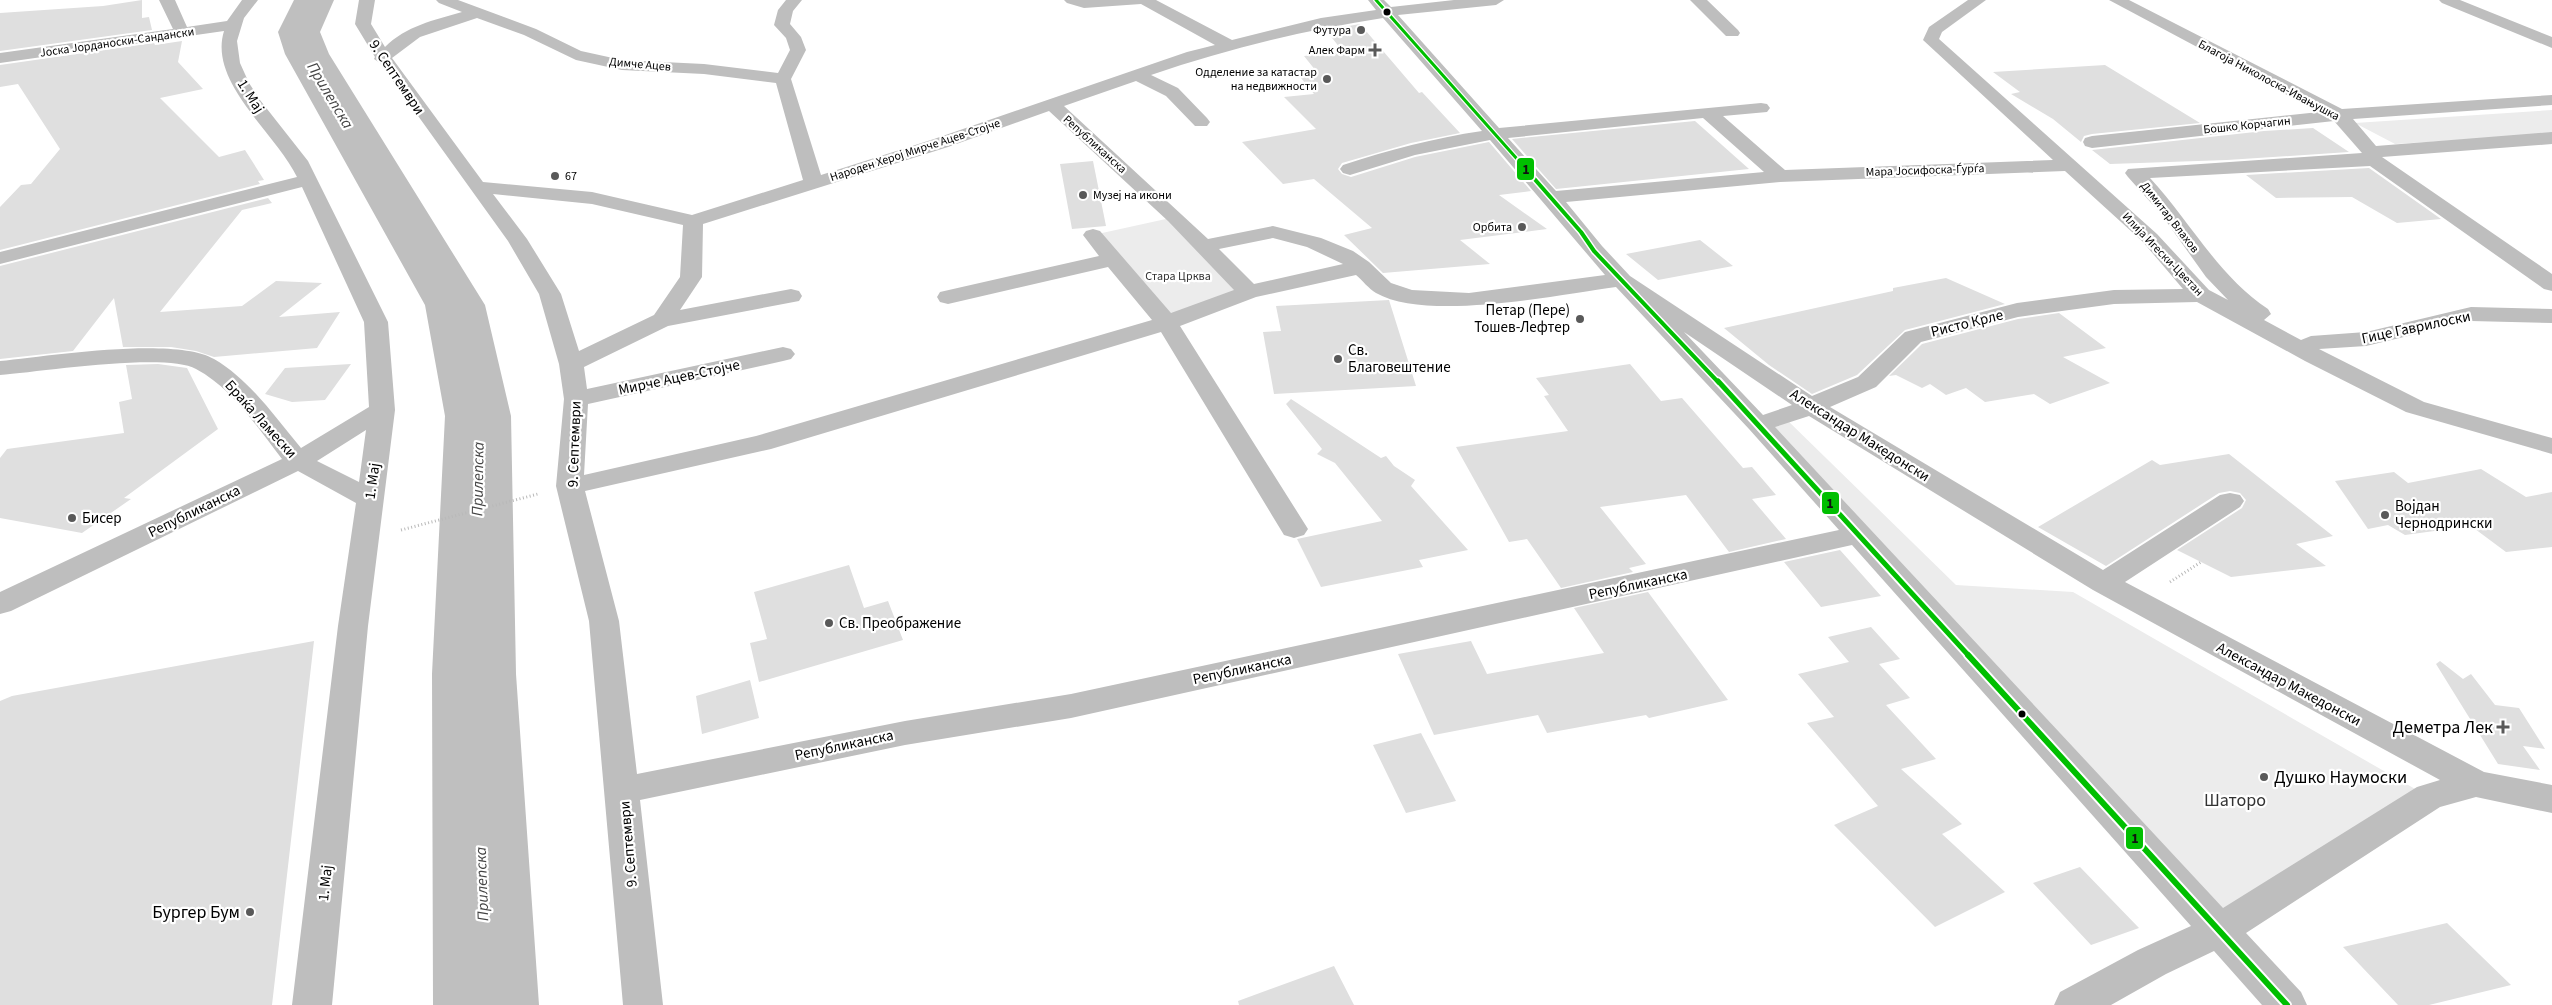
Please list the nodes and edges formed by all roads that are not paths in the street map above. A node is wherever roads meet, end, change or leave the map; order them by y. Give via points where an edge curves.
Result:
1 (167, 0) edge
2 (250, 0) edge
3 (367, 0) edge
4 (444, 0) edge
5 (794, 0) edge
6 (1072, 0) edge
7 (1137, 0) edge
8 (1145, 0) edge
9 (1496, 0) edge
10 (1698, 0) edge
11 (1978, 0) edge
12 (2117, 0) edge
13 (2447, 0) edge
14 (1381, 6) edge
15 (476, 13) junction
16 (234, 24) junction
17 (182, 32) junction
18 (1732, 33) dead end
19 (2552, 43) edge
20 (1228, 45) junction
21 (0, 58) edge
22 (382, 58) junction
23 (1136, 74) junction
24 (783, 79) junction
25 (2552, 100) edge
26 (1052, 105) junction
27 (1761, 108) dead end
28 (1707, 112) junction
29 (2339, 115) junction
30 (1201, 122) dead end
31 (1495, 133) junction
32 (2552, 138) edge
33 (2092, 142) dead end
34 (2372, 156) junction
35 (2070, 165) junction
36 (1350, 169) dead end
37 (1780, 176) junction
38 (308, 180) junction
39 (813, 182) junction
40 (477, 187) junction
41 (1548, 198) junction
42 (693, 221) junction
43 (1093, 235) dead end
44 (1202, 246) junction
45 (0, 258) edge
46 (1113, 259) junction
47 (1361, 267) junction
48 (1621, 280) junction
49 (2552, 284) edge
50 (1249, 292) junction
51 (2201, 295) junction
52 (790, 296) dead end
53 (948, 296) dead end
54 (2552, 316) edge
55 (662, 320) junction
56 (1167, 323) junction
57 (2312, 350) junction
58 (783, 354) dead end
59 (571, 364) junction
60 (0, 368) edge
61 (576, 399) junction
62 (1808, 405) junction
63 (382, 410) junction
64 (1758, 424) junction
65 (2552, 446) edge
66 (298, 461) junction
67 (570, 486) junction
68 (370, 498) junction
69 (2230, 501) dead end
70 (1294, 529) dead end
71 (1858, 534) junction
72 (2103, 583) junction
73 (0, 604) edge
74 (2476, 784) junction
75 (622, 790) junction
76 (2552, 799) edge
77 (2218, 930) junction
78 (312, 1005) edge
79 (643, 1005) edge
80 (2074, 1005) edge
81 (2287, 1005) edge

1 - 17 street
2 - 16 street, 1. Мај
3 - 22 street, 9. Септември via 363,24
4 - 15 street, Димче Ацев
5 - 24 street via 786,10 782,25 793,37 798,50
6 - 7 street via 1084,3
8 - 20 street
9 - 14 street, Народен Херој Мирче Ацев-Стојче
10 - 18 street
11 - 35 street, Илија Игески-Цветан via 1935,30 1931,40
12 - 29 street, Благоја Николоска-Ивањушка
13 - 19 street
14 - 20 street, Народен Херој Мирче Ацев-Стојче
14 - 31 street, Александар Македонски
15 - 22 street via 420,29 396,42
15 - 24 street, Димче Ацев via 530,32 576,55 622,65 704,69
16 - 17 street, Јоска Јорданоски-Сандански
16 - 38 street, 1. Мај via 230,59 248,98 303,163
17 - 21 street, Јоска Јорданоски-Сандански
20 - 23 street, Народен Херој Мирче Ацев-Стојче
22 - 40 street, 9. Септември
23 - 26 street, Народен Херој Мирче Ацев-Стојче
23 - 30 street via 1172,92
24 - 39 street
25 - 29 street, Бошко Корчагин
26 - 39 street, Народен Херој Мирче Ацев-Стојче
26 - 44 street, Републиканска via 1175,217
27 - 28 street
28 - 31 street
28 - 37 street
29 - 33 street, Бошко Корчагин
29 - 34 street, Благоја Николоска-Ивањушка
31 - 36 street via 1397,153
31 - 41 street, Александар Македонски
32 - 34 street, Димитар Влахов
34 - 49 street, Благоја Николоска-Ивањушка
34 - 57 street, Димитар Влахов via 2135,173 2177,222 2210,270 2250,308
35 - 37 street, Мара Јосифоска-Ѓурѓа
35 - 51 street, Илија Игески-Цветан via 2150,238
37 - 41 street, Мара Јосифоска-Ѓурѓа
38 - 45 street
38 - 63 street, 1. Мај via 376,322
39 - 42 street, Народен Херој Мирче Ацев-Стојче
40 - 42 street via 592,198
40 - 59 street, 9. Септември via 517,239 550,294
41 - 48 street, Александар Македонски
42 - 55 street via 691,277
43 - 46 street
44 - 47 street via 1273,232 1314,242
44 - 50 street, Републиканска
46 - 53 street
46 - 56 street
47 - 48 street via 1384,288 1409,297 1468,300
47 - 50 street
48 - 62 street, Александар Македонски
48 - 64 street, Александар Македонски
50 - 56 street
51 - 57 street, Илија Игески-Цветан
51 - 62 street, Ристо Крле via 2114,297 2018,310 1913,337 1867,382
52 - 55 street
54 - 57 street, Гице Гаврилоски via 2471,314
55 - 59 street
56 - 67 street via 762,443
56 - 70 street
57 - 65 street, Илија Игески-Цветан via 2415,406
58 - 61 street, Мирче Ацев-Стојче
59 - 61 street, 9. Септември
60 - 66 street, Браќа Ламески via 144,355 181,356 204,363 235,385
61 - 67 street, 9. Септември
62 - 64 street, Ристо Крле via 1784,417
62 - 72 street, Александар Македонски
63 - 66 street, Републиканска
63 - 68 street, 1. Мај
64 - 71 street, Александар Македонски
66 - 68 street, Браќа Ламески
66 - 73 street, Републиканска
67 - 75 street, 9. Септември via 604,621
68 - 78 street, 1. Мај
69 - 72 street
71 - 75 street, Републиканска via 1793,551 1071,706 905,733
71 - 77 street, Александар Македонски
72 - 74 street, Александар Македонски
74 - 76 street
74 - 77 street via 2429,797
75 - 79 street, 9. Септември
77 - 80 street
77 - 81 street, Александар Македонски

